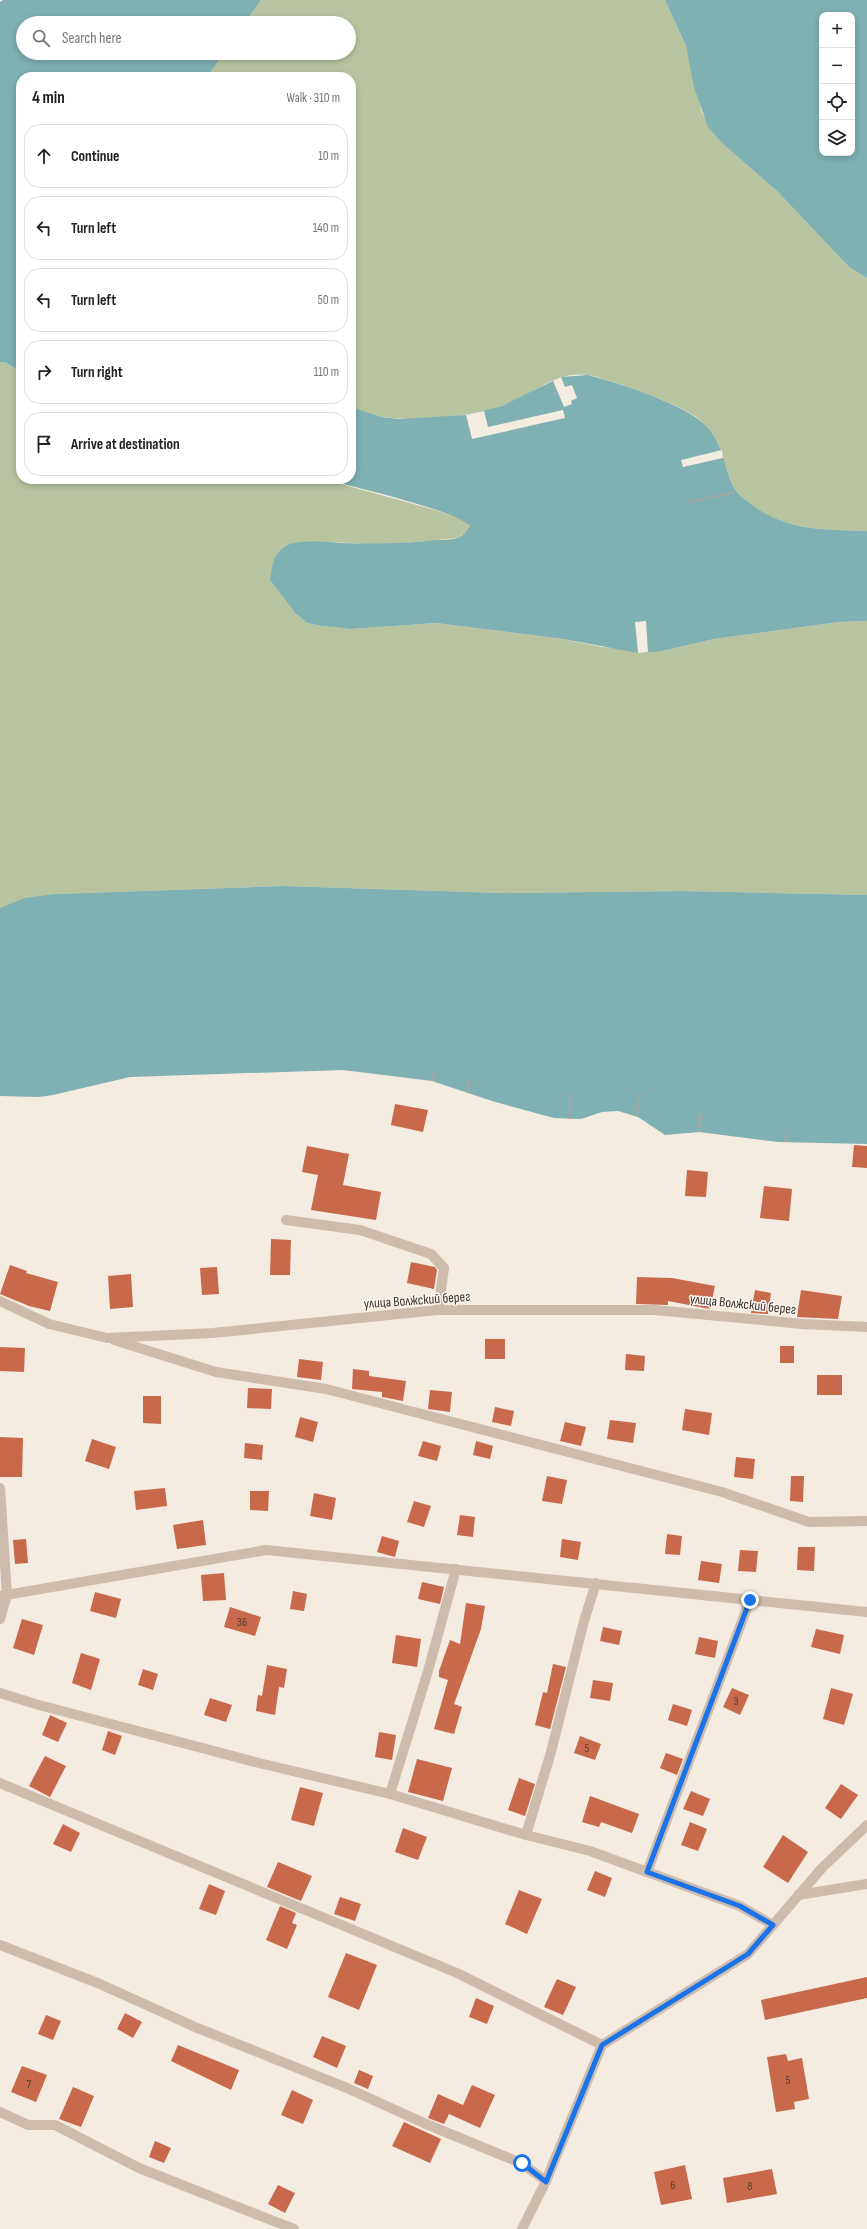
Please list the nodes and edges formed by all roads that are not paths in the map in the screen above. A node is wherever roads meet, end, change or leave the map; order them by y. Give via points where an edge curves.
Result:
1 (286, 1220) dead end
2 (0, 1301) edge
3 (438, 1310) junction
4 (867, 1327) edge
5 (107, 1338) junction
6 (0, 1488) edge
7 (867, 1521) edge
8 (456, 1569) junction
9 (596, 1583) junction
10 (3, 1595) edge
11 (750, 1600) junction
12 (867, 1612) edge
13 (0, 1619) edge
14 (0, 1693) edge
15 (0, 1783) edge
16 (390, 1794) junction
17 (867, 1825) edge
18 (526, 1835) junction
19 (647, 1872) junction
20 (867, 1884) edge
21 (798, 1895) junction
22 (773, 1925) junction
23 (0, 1945) edge
24 (602, 2045) junction
25 (0, 2112) edge
26 (546, 2182) junction
27 (294, 2229) edge
28 (522, 2229) edge

1 - 3 street via 360,1230 431,1254 444,1268
2 - 5 street, улица Волжский берег via 49,1324
3 - 4 street, улица Волжский берег via 655,1310 803,1324
3 - 5 street, улица Волжский берег via 213,1333
5 - 7 street via 216,1372 326,1389 699,1486 809,1522
6 - 10 street
8 - 9 street
8 - 10 street via 266,1550
8 - 16 street
9 - 11 street
9 - 18 street
10 - 13 street
11 - 12 street
11 - 19 street
14 - 16 street via 39,1706
15 - 24 street via 457,1973
16 - 18 street
17 - 21 street
18 - 19 street via 590,1851
19 - 22 street via 740,1906
20 - 21 street
21 - 22 street
22 - 24 street via 748,1954
23 - 26 street via 100,1984 195,2027 348,2088 426,2124 522,2163
24 - 26 street
25 - 27 street via 28,2125 54,2125 139,2168
26 - 28 street

